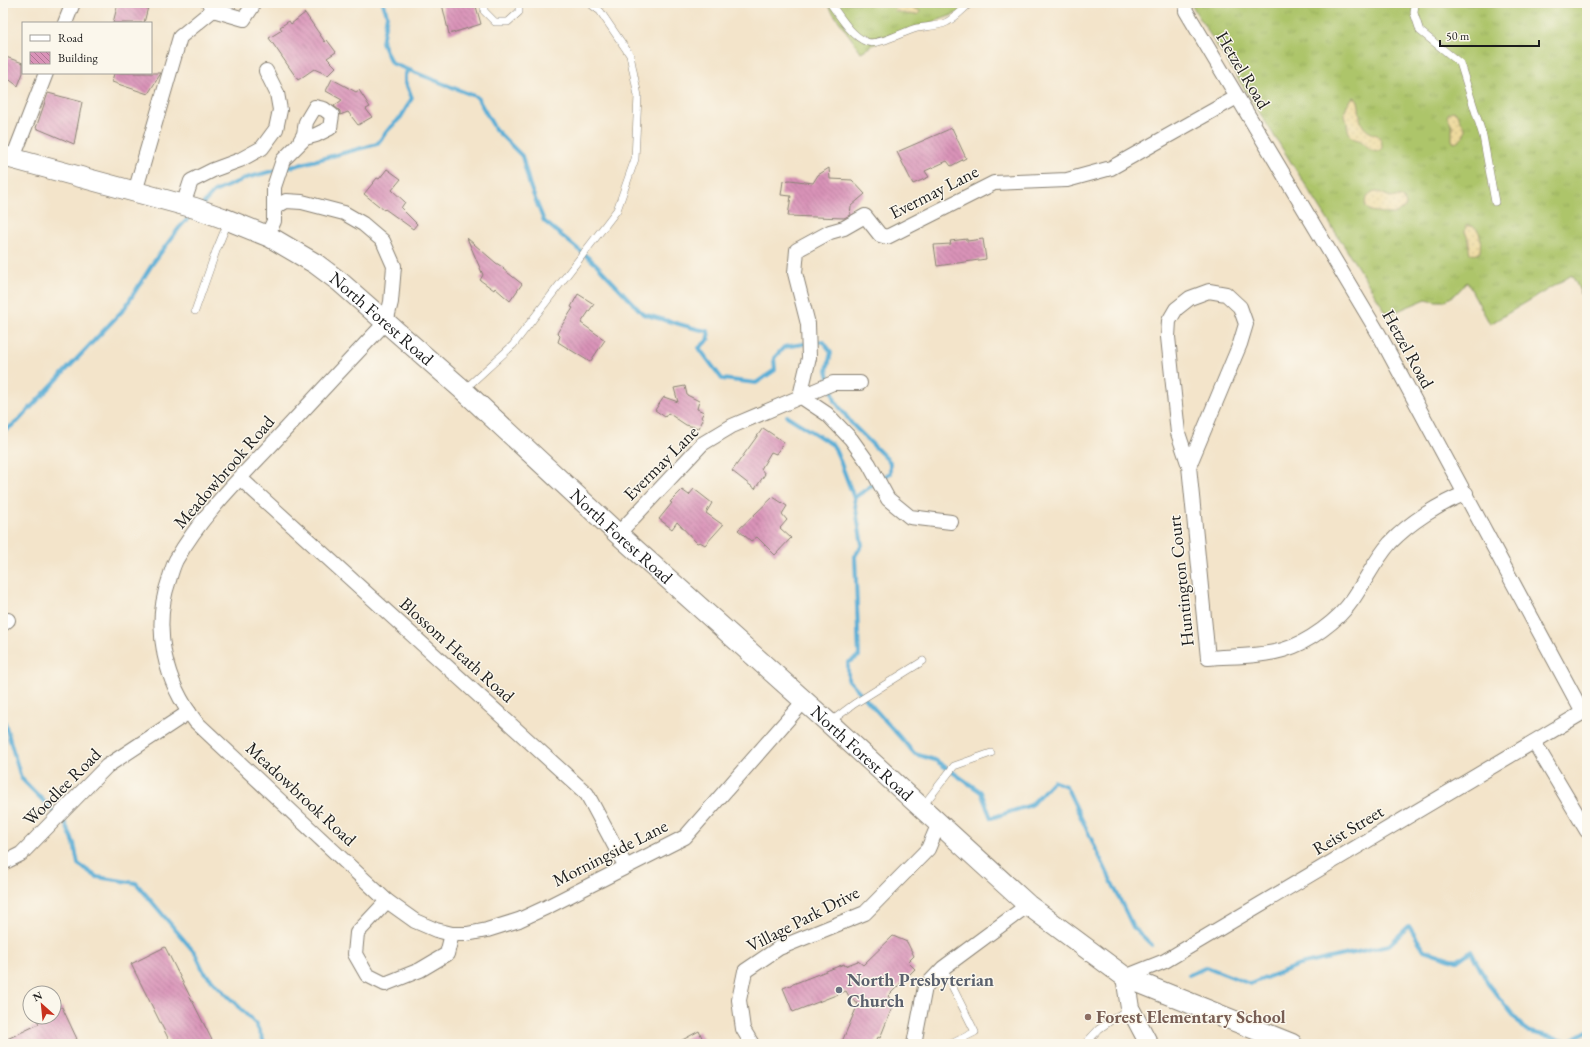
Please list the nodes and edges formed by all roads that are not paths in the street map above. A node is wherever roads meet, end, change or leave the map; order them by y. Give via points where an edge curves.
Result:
1 (73, 3) edge
2 (250, 3) edge
3 (484, 3) edge
4 (519, 3) edge
5 (589, 3) edge
6 (830, 3) edge
7 (970, 3) edge
8 (1415, 3) edge
9 (211, 7) edge
10 (1186, 11) dead end
11 (65, 22) edge
12 (266, 71) dead end
13 (46, 74) edge
14 (1237, 97) junction
15 (298, 145) dead end
16 (8, 157) edge
17 (134, 192) junction
18 (1495, 202) dead end
19 (183, 205) junction
20 (274, 208) junction
21 (229, 220) junction
22 (267, 236) junction
23 (195, 311) dead end
24 (386, 322) junction
25 (860, 383) dead end
26 (463, 390) junction
27 (800, 396) junction
28 (1189, 466) junction
29 (240, 478) junction
30 (1466, 493) junction
31 (950, 522) dead end
32 (618, 534) junction
33 (923, 661) dead end
34 (804, 701) junction
35 (189, 712) junction
36 (1585, 712) edge
37 (829, 723) junction
38 (1534, 742) junction
39 (991, 753) dead end
40 (921, 808) junction
41 (939, 823) junction
42 (1587, 832) edge
43 (3, 863) edge
44 (626, 867) junction
45 (387, 901) junction
46 (1028, 906) junction
47 (452, 934) junction
48 (943, 968) junction
49 (1125, 977) junction
50 (1130, 1008) junction
51 (752, 1044) edge
52 (914, 1044) edge
53 (951, 1044) edge
54 (1085, 1044) edge
55 (1149, 1044) edge
56 (1292, 1044) edge

1 - 11 street
2 - 9 street via 252,7 244,19
3 - 4 lane via 484,10 495,22 508,22 519,12
5 - 26 lane via 600,11 630,55 638,96 635,159 617,210 513,345
6 - 7 lane via 856,36 869,42 946,22
8 - 18 lane via 1414,13 1420,31 1460,63 1483,136
9 - 17 street via 180,37
10 - 14 street, Hetzel Road
12 - 19 street via 277,93 280,110 276,129 262,148 191,181
13 - 16 street
14 - 27 street, Evermay Lane via 1111,168 1068,180 994,183 887,237 880,235 865,216 797,250 795,273 808,324 809,358
14 - 30 street, Hetzel Road via 1380,336
15 - 20 street via 283,160 274,186
16 - 17 main road, North Forest Road
17 - 19 main road, North Forest Road
19 - 21 main road, North Forest Road
20 - 22 street via 274,221
20 - 24 street via 286,201 302,202 344,213 363,224 383,241 394,266 391,302
21 - 22 main road, North Forest Road
21 - 23 lane
22 - 24 main road, North Forest Road via 316,264
24 - 26 main road, North Forest Road
24 - 29 street, Meadowbrook Road
25 - 27 street, Evermay Lane via 833,383
26 - 32 main road, North Forest Road
27 - 31 street via 827,414 851,439 869,464 888,499 910,517
27 - 32 street, Evermay Lane via 732,426 702,444
28 - 28 street, Huntington Court via 1246,324 1240,307 1226,294 1209,291 1190,298 1176,309 1169,320 1168,337 1178,433
28 - 30 street, Huntington Court via 1208,658 1284,650 1319,632 1352,600 1379,558 1400,533 1430,512
29 - 35 street, Meadowbrook Road via 196,529 175,561 162,606 161,633 168,672
29 - 44 street, Blossom Heath Road via 587,794
30 - 36 street, Hetzel Road
32 - 34 main road, North Forest Road
33 - 37 lane via 854,704
34 - 37 main road, North Forest Road
34 - 44 street, Morningside Lane via 685,837
35 - 43 street, Woodlee Road via 107,766 21,854
35 - 45 street, Meadowbrook Road via 212,738
36 - 38 street, Reist Street
37 - 40 main road, North Forest Road
38 - 42 street
38 - 49 street, Reist Street via 1164,960
39 - 40 lane via 954,766
40 - 41 main road, North Forest Road
41 - 46 main road, North Forest Road
41 - 51 street, Village Park Drive via 928,849 865,913 779,948 745,971 739,1000 743,1029
44 - 47 street, Morningside Lane via 520,920 487,930
45 - 47 street, Morningside Lane via 415,921
45 - 47 street via 357,933 355,954 367,974 385,984 420,970 447,954
46 - 48 street
46 - 49 main road, North Forest Road
48 - 52 street via 925,987
48 - 53 lane via 975,1032
49 - 50 street
49 - 56 main road, North Forest Road
50 - 54 lane via 1099,1029
50 - 55 street

